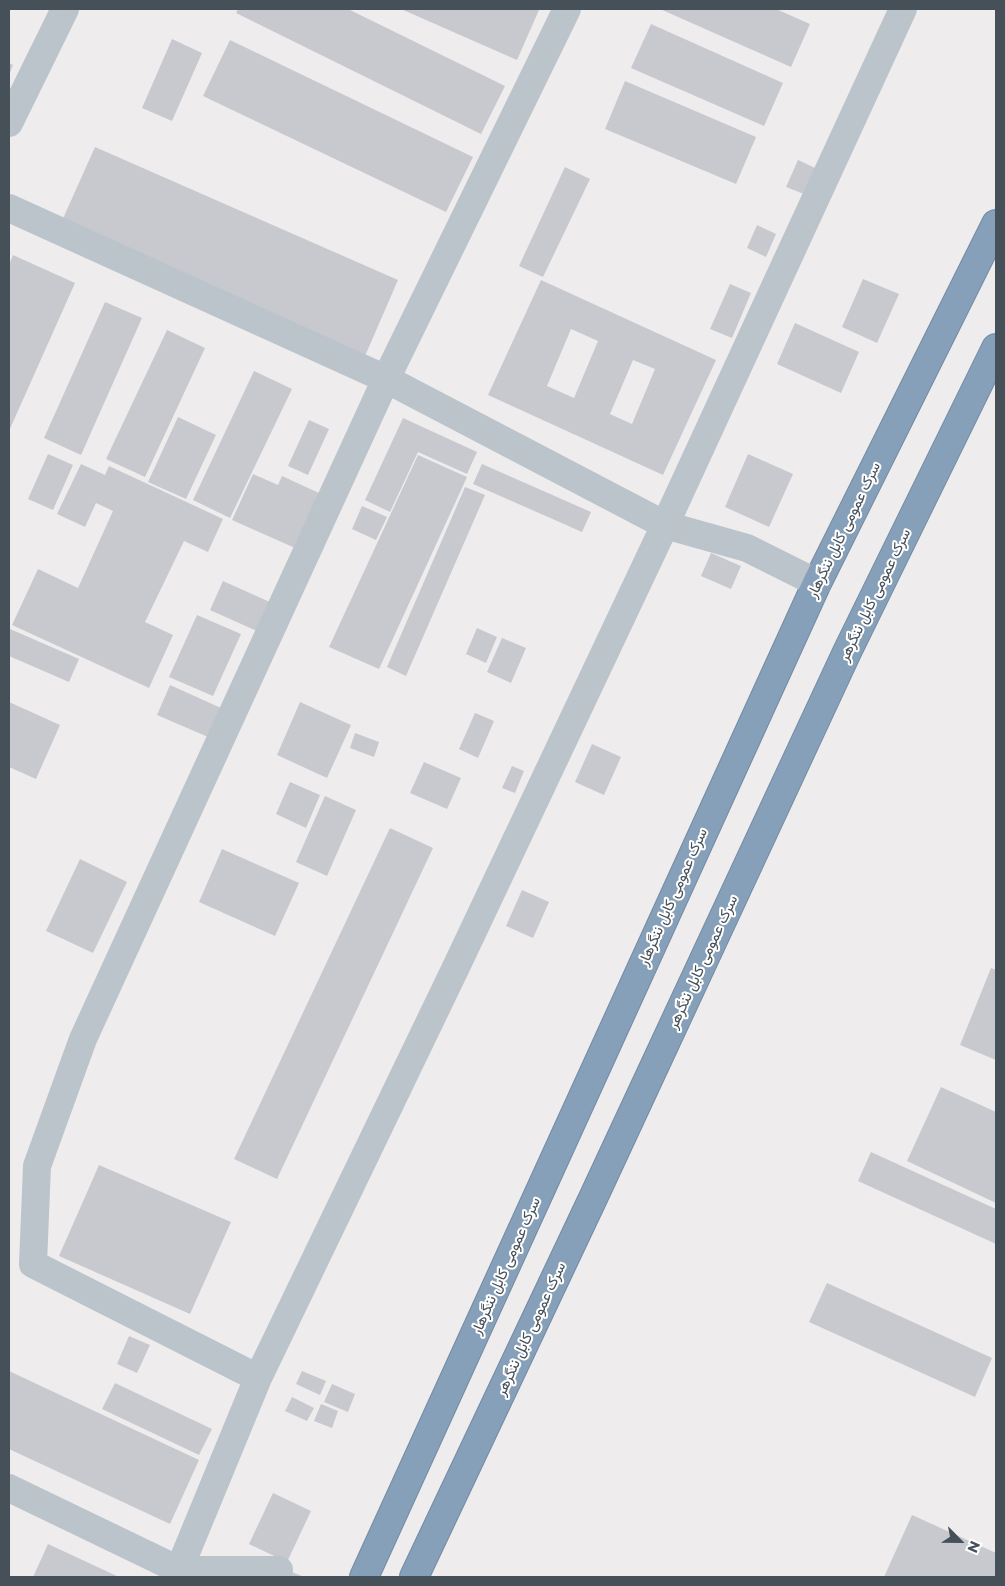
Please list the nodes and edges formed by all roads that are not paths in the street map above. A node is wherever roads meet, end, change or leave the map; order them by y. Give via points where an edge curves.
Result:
1 (66, 9) edge
2 (567, 9) edge
3 (903, 9) edge
4 (9, 123) edge
5 (9, 208) edge
6 (996, 224) edge
7 (996, 348) edge
8 (386, 379) junction
9 (665, 525) junction
10 (816, 583) junction
11 (258, 1378) junction
12 (9, 1488) edge
13 (279, 1570) dead end
14 (177, 1574) edge
15 (364, 1577) edge
16 (414, 1577) edge

1 - 4 street
2 - 8 street
3 - 9 street
5 - 8 street
6 - 10 highway, سرک عمومی کابل ننگرهار
7 - 16 highway, سرک عمومی کابل ننگرهر via 846,652
8 - 9 street
8 - 11 street via 83,1038 38,1166 33,1264
9 - 10 street via 747,548
9 - 11 street
10 - 15 highway, سرک عمومی کابل ننگرهار
11 - 14 street
12 - 14 street
13 - 14 street

